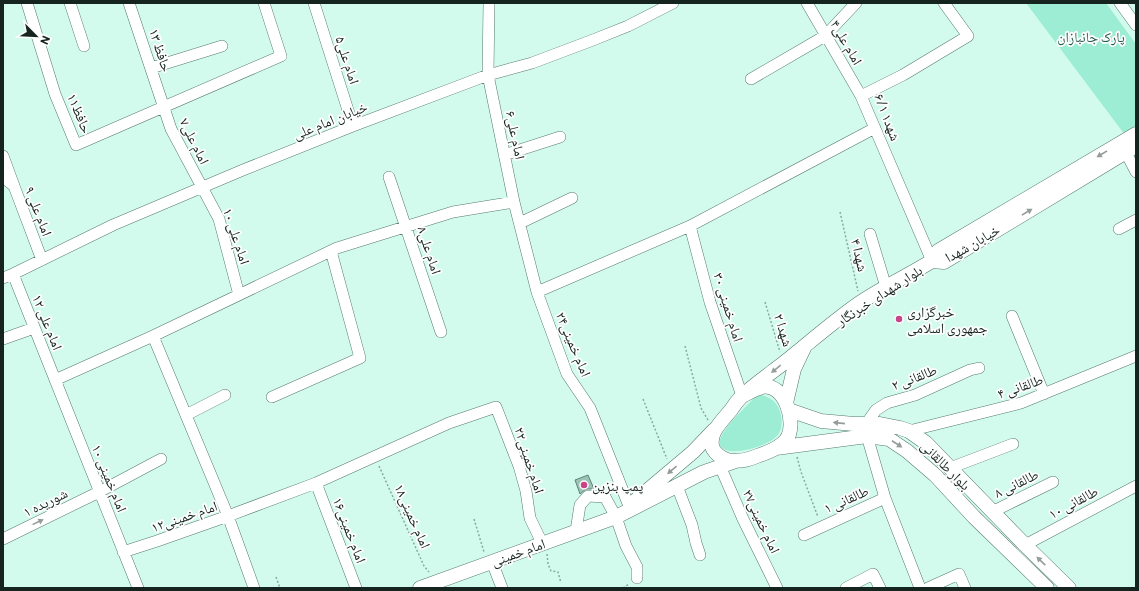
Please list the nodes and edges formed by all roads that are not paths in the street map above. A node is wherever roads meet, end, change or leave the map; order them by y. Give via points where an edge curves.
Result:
1 (27, 3) edge
2 (70, 3) edge
3 (129, 3) edge
4 (264, 3) edge
5 (314, 3) edge
6 (489, 3) edge
7 (673, 3) edge
8 (807, 3) edge
9 (856, 3) edge
10 (944, 3) edge
11 (1120, 3) edge
12 (1136, 25) edge
13 (825, 36) junction
14 (84, 46) dead end
15 (222, 46) dead end
16 (151, 68) junction
17 (488, 75) junction
18 (751, 79) dead end
19 (861, 96) junction
20 (164, 107) junction
21 (353, 126) junction
22 (876, 128) junction
23 (1136, 134) edge
24 (560, 137) dead end
25 (1131, 150) edge
26 (504, 154) junction
27 (3, 156) edge
28 (1136, 172) edge
29 (389, 176) dead end
30 (3, 177) edge
31 (14, 186) junction
32 (202, 188) junction
33 (572, 198) dead end
34 (514, 202) junction
35 (1008, 216) junction
36 (1136, 220) edge
37 (520, 223) junction
38 (690, 226) junction
39 (406, 227) junction
40 (1119, 229) dead end
41 (870, 234) dead end
42 (331, 251) junction
43 (42, 260) junction
44 (932, 261) junction
45 (8, 276) edge
46 (886, 287) junction
47 (537, 292) junction
48 (239, 295) junction
49 (1012, 316) dead end
50 (34, 328) junction
51 (441, 332) dead end
52 (153, 336) junction
53 (3, 339) edge
54 (806, 344) junction
55 (1136, 356) edge
56 (979, 368) dead end
57 (55, 380) junction
58 (1044, 394) junction
59 (225, 395) dead end
60 (742, 396) junction
61 (272, 397) dead end
62 (787, 406) junction
63 (186, 415) junction
64 (717, 427) junction
65 (866, 430) junction
66 (909, 431) junction
67 (1013, 444) dead end
68 (776, 448) junction
69 (693, 452) junction
70 (161, 460) dead end
71 (738, 460) junction
72 (720, 466) junction
73 (950, 468) junction
74 (704, 472) junction
75 (1053, 482) dead end
76 (316, 484) junction
77 (677, 486) junction
78 (1136, 486) edge
79 (99, 492) junction
80 (885, 498) junction
81 (628, 506) junction
82 (992, 512) junction
83 (228, 516) junction
84 (616, 517) junction
85 (576, 531) junction
86 (804, 535) dead end
87 (3, 539) edge
88 (543, 543) junction
89 (1025, 545) junction
90 (123, 552) junction
91 (700, 555) dead end
92 (490, 562) junction
93 (637, 578) dead end
94 (138, 588) edge
95 (254, 588) edge
96 (356, 588) edge
97 (420, 588) edge
98 (502, 588) edge
99 (777, 588) edge
100 (846, 588) edge
101 (880, 588) edge
102 (920, 588) edge
103 (928, 588) edge
104 (965, 588) edge
105 (1047, 588) edge
106 (1069, 588) edge

1 - 20 street, حافظ۱۱ via 55,94 76,145
2 - 14 street
3 - 16 street, حافظ ۱۳
4 - 20 street via 281,56
5 - 21 street, امام علی۵
6 - 17 street, امام علی۶
7 - 17 street, خیابان امام علی via 593,40 532,63
8 - 13 street, امام علی۴
9 - 13 street
10 - 19 street, شهد۱ ۶/۱ via 968,36 903,75
11 - 12 street
13 - 18 street
13 - 19 street, امام علی۴
15 - 16 street
16 - 20 street, حافظ ۱۳
17 - 21 street, خیابان امام علی
17 - 26 street, امام علی۶
19 - 22 street, شهد۱ ۶/۱
20 - 32 street, امام علی۷ via 171,129
21 - 32 street, خیابان امام علی
22 - 38 street
22 - 44 street, شهد۱ ۶/۱
23 -> 35 main road, خیابان شهدا
24 - 26 street
25 - 28 street
35 -> 25 main road, خیابان شهدا
26 - 34 street, امام علی۶
27 - 31 street
29 - 39 street, امام علی۸
30 - 31 street, امام علی ۹
31 - 43 street, امام علی ۹
32 - 43 street, خیابان امام علی via 113,225
32 - 48 street, امام علی ۱۰ via 219,219
33 - 37 street
34 - 37 street, امام خمینی۲۴
34 - 39 street via 452,212
35 - 44 main road, خیابان شهدا via 938,251
36 - 40 street
37 - 47 street, امام خمینی۲۴
38 - 47 street
38 - 60 street, امام خمینی ۳۰ via 710,302
39 - 42 street
39 - 51 street, امام علی۸
41 - 46 street
42 - 48 street
42 - 61 street via 360,358
43 - 45 street, خیابان امام علی
44 - 46 main road, بلوار شهدای خبرنگار
45 - 50 street, امام علی ۱۲
46 - 54 main road, بلوار شهدای خبرنگار
47 - 81 street, امام خمینی۲۴ via 567,374 590,408
48 - 52 street
49 - 58 street
50 - 53 street
50 - 57 street, امام علی ۱۲
52 - 57 street
52 - 63 street
54 -> 60 main road, بلوار شهدای خبرنگار
54 - 62 main road, بلوار شهدای خبرنگار via 794,369
55 - 58 street, طالقانی ۴
56 - 65 street, طالقانی ۲ via 915,395 887,403 876,410
57 - 79 street, امام خمینی ۱۰
58 - 66 street, طالقانی ۴ via 1022,403
59 - 63 street
60 - 62 main road via 762,387 769,388 777,392
60 - 64 main road
65 -> 62 main road, بلوار طالقانی via 854,424 821,421
62 - 68 main road via 790,431 786,441
63 - 83 street
64 - 69 main road, امام خمینی
64 - 71 main road via 711,443 714,451 727,460
65 - 66 main road, بلوار طالقانی via 880,424
65 - 68 main road, بلوار طالقانی
65 - 80 street, طالقانی ۱
65 -> 105 main road, بلوار طالقانی via 907,451 935,475
66 - 73 main road, بلوار طالقانی
67 - 73 street
68 - 71 main road via 765,454
69 - 74 main road via 706,455 708,464
69 -> 81 main road, امام خمینی
70 - 79 street, شوریده ۱
71 - 72 main road, امام خمینی
72 - 74 main road, امام خمینی
72 - 99 street, امام خمینی۲۷
73 - 82 main road, بلوار طالقانی
74 - 77 main road, امام خمینی
75 - 82 street, طالقانی ۸
76 - 83 street
76 - 88 street, امام خمینی۲۲ via 449,423 496,408 522,478 530,518
76 - 96 street, امام خمینی۱۶
77 - 84 main road, امام خمینی
77 - 91 street
78 - 89 street, طالقانی ۱۰
87 -> 79 street, شوریده ۱
79 - 90 street, امام خمینی ۱۰
80 - 86 street, طالقانی ۱
80 - 102 street
81 - 84 main road, امام خمینی
82 - 89 main road, بلوار طالقانی
83 - 90 street, امام خمینی۱۲
83 - 95 street, امام خمینی۱۲
84 - 85 main road, امام خمینی
84 - 85 street via 605,497 588,496 580,505
84 - 93 street via 626,546 637,567
85 - 88 main road, امام خمینی
88 - 92 main road, امام خمینی
106 -> 89 main road, بلوار طالقانی
90 - 94 street, امام خمینی ۱۰
92 - 97 main road, امام خمینی
92 - 98 street
100 - 101 street via 873,574
103 - 104 street via 959,574

